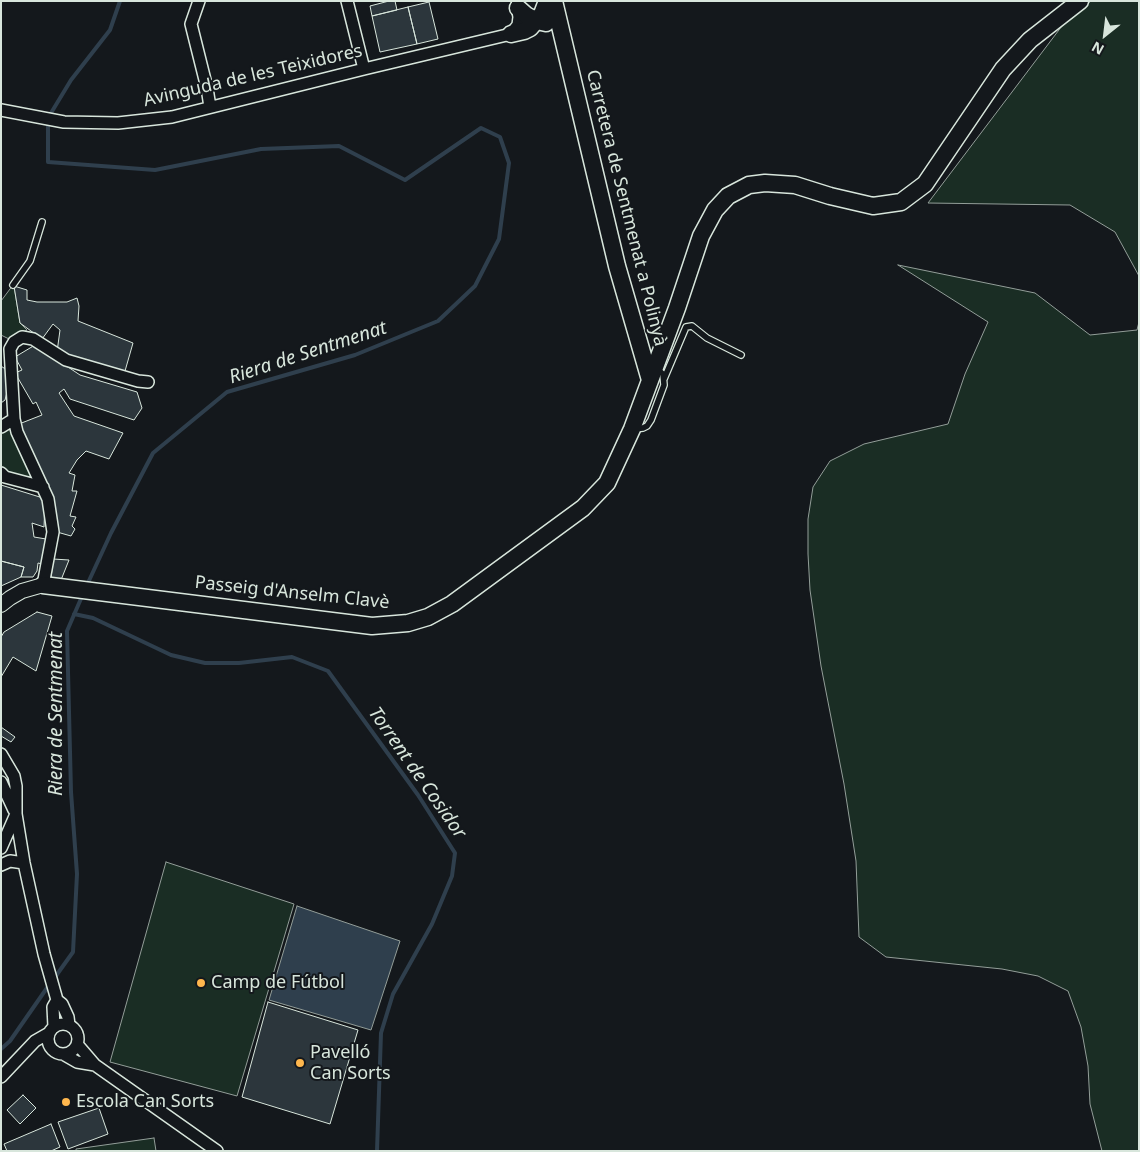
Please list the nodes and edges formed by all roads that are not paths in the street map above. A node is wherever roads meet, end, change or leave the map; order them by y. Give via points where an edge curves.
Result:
1 (200, 1) edge
2 (347, 1) edge
3 (546, 1) edge
4 (554, 1) edge
5 (1080, 1) edge
6 (516, 5) edge
7 (537, 21) junction
8 (554, 23) junction
9 (511, 34) junction
10 (564, 44) junction
11 (364, 69) junction
12 (210, 107) junction
13 (1, 110) edge
14 (42, 222) dead end
15 (13, 285) dead end
16 (5, 346) edge
17 (741, 354) dead end
18 (657, 375) junction
19 (148, 382) dead end
20 (14, 419) junction
21 (1, 427) edge
22 (1, 473) edge
23 (43, 487) junction
24 (43, 585) junction
25 (1, 605) edge
26 (3, 761) edge
27 (1, 782) edge
28 (16, 814) junction
29 (1, 848) edge
30 (24, 863) junction
31 (1, 865) edge
32 (57, 1000) junction
33 (69, 1025) junction
34 (52, 1030) junction
35 (77, 1044) junction
36 (63, 1054) junction
37 (95, 1064) junction
38 (1, 1077) edge
39 (216, 1151) edge

1 - 12 street via 191,24
2 - 11 street
3 - 7 main road
3 - 8 main road, Carretera de Sentmenat a Polinyà
4 - 10 main road, Carretera de Sentmenat a Polinyà
5 - 18 main road, Passeig d'Anselm Clavè via 1030,40 1003,69 925,184 901,202 873,206 795,185 765,183 750,185 728,196 715,210 701,236
6 - 7 main road
6 - 9 street via 518,25
7 - 8 main road
7 - 9 main road via 524,31
8 - 10 main road, Carretera de Sentmenat a Polinyà via 558,38
9 - 11 street, Avinguda de les Teixidores
10 - 18 main road, Carretera de Sentmenat a Polinyà via 617,266
11 - 12 street, Avinguda de les Teixidores
12 - 13 street, Avinguda de les Teixidores via 172,117 118,123 64,122
14 - 15 lane via 30,261
16 - 19 street via 33,339 66,360
16 - 20 street
17 - 18 lane via 707,338 692,326 686,327
18 - 24 main road, Passeig d'Anselm Clavè via 607,483 583,508 452,604 428,617 402,624 372,626
20 - 21 street
20 - 23 street
22 - 23 street via 5,477
23 - 24 street via 53,532
24 - 25 street, Passeig d'Anselm Clavè via 22,591
26 - 28 street via 14,776
27 - 28 street
28 - 29 street
28 - 30 street
30 - 31 street via 10,861
30 - 32 street
32 - 33 street via 62,1004
32 - 34 street via 53,1007
33 - 34 street via 63,1024
33 - 35 street via 78,1034
34 - 36 street via 49,1044
34 - 38 street via 35,1040
35 - 36 street
35 - 37 street
36 - 37 street via 77,1062
37 - 39 street

